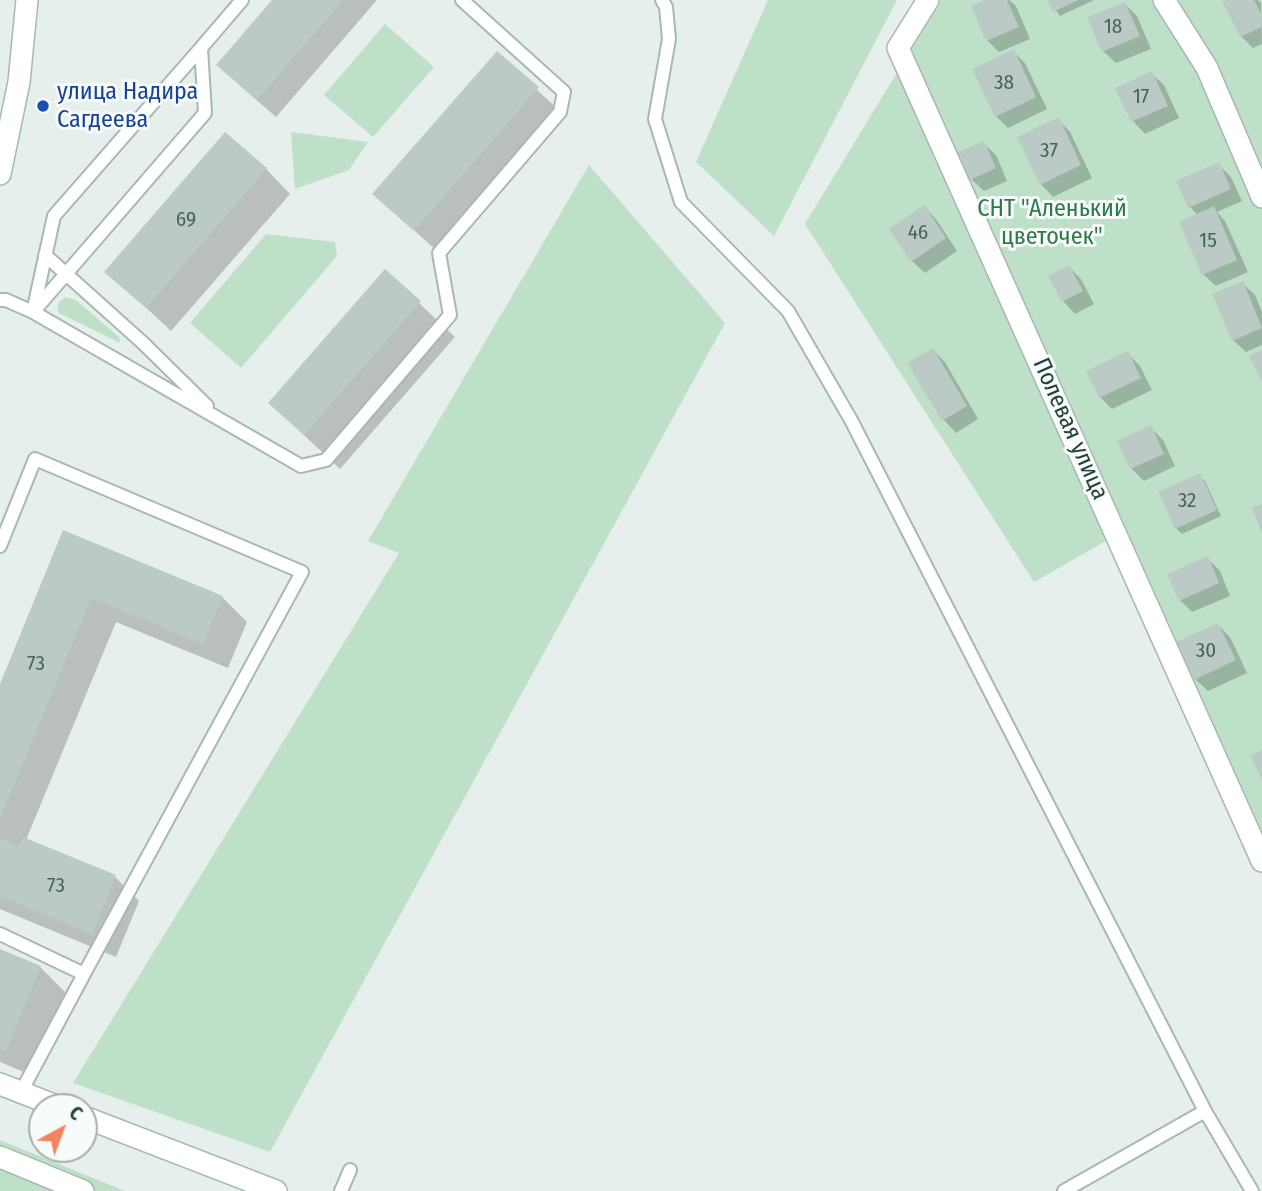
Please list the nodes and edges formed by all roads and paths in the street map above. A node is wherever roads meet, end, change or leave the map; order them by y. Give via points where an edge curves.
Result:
1 (27, 0) edge
2 (242, 0) edge
3 (462, 0) edge
4 (662, 0) edge
5 (928, 0) edge
6 (1164, 0) edge
7 (201, 48) junction
8 (0, 174) edge
9 (1262, 197) edge
10 (45, 255) junction
11 (66, 274) junction
12 (0, 300) edge
13 (33, 312) junction
14 (219, 419) junction
15 (0, 546) edge
16 (1262, 862) edge
17 (0, 934) edge
18 (84, 974) junction
19 (0, 1084) edge
20 (21, 1092) junction
21 (28, 1095) edge
22 (1205, 1111) junction
23 (98, 1122) edge
24 (0, 1157) edge
25 (350, 1170) dead end
26 (83, 1191) edge
27 (276, 1191) edge
28 (341, 1191) edge
29 (1065, 1191) edge
30 (1252, 1191) edge

1 - 8 street via 19,82
2 - 7 lane
3 - 14 lane via 564,92 560,111 439,253 450,315 326,460 301,466
4 - 22 lane via 669,39 655,119 681,202 789,311 851,420
5 - 16 street, Полевая улица via 898,48
6 - 9 street via 1207,68
7 - 10 lane via 54,216
7 - 11 lane via 205,113
10 - 11 lane
10 - 13 lane
11 - 13 lane
11 - 14 lane
12 - 13 lane
13 - 14 lane
15 - 18 lane via 35,459 302,572
17 - 18 lane
18 - 20 lane
19 - 20 street
20 - 21 street
22 - 29 lane
22 - 30 lane
23 - 27 street
24 - 26 street
25 - 28 lane

